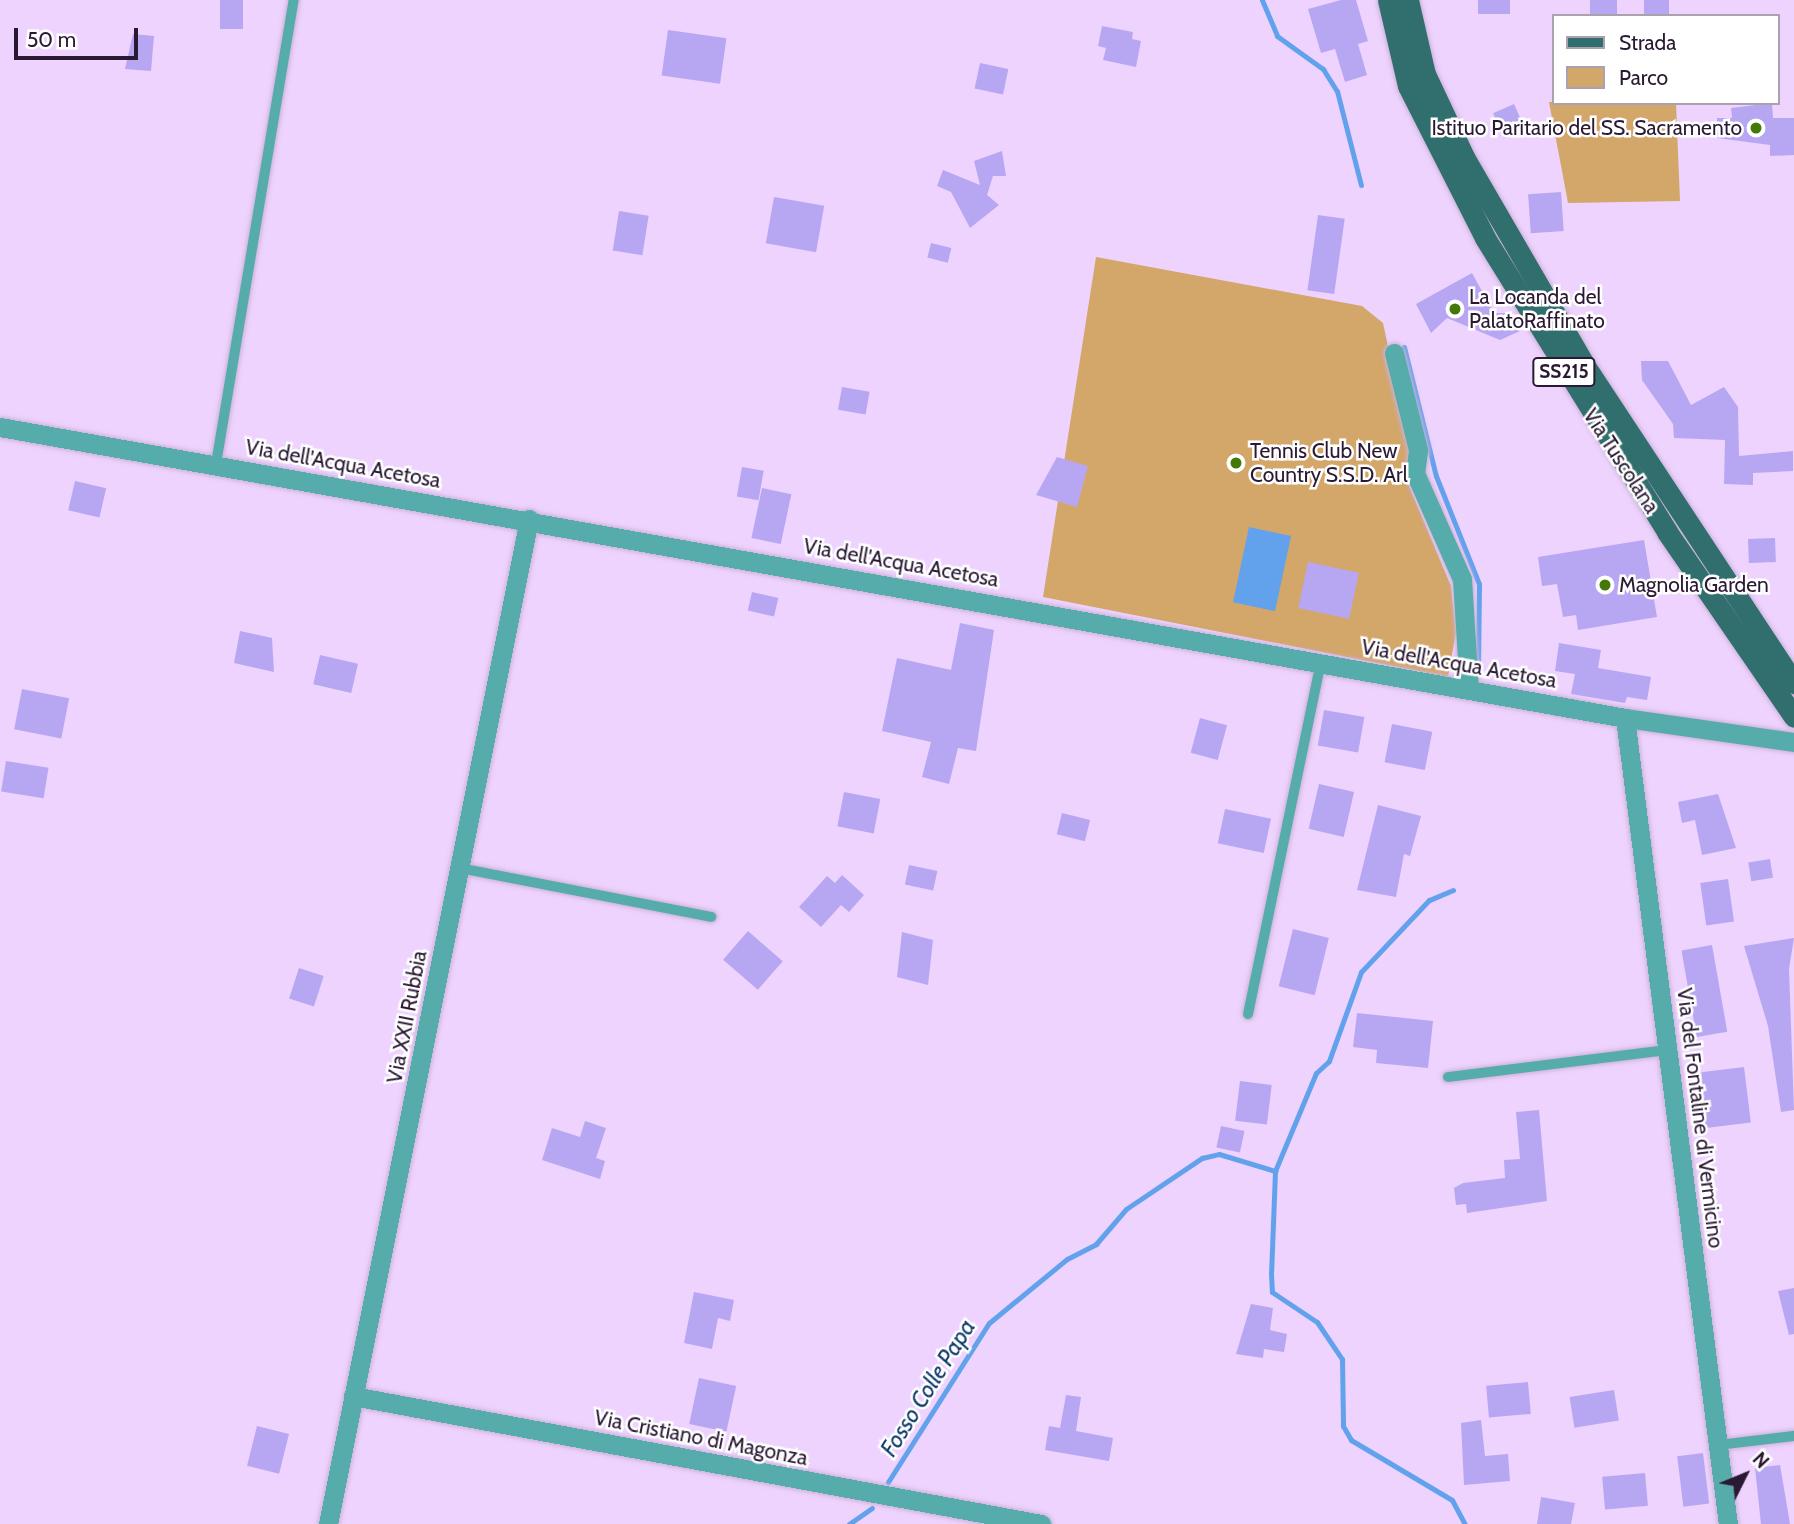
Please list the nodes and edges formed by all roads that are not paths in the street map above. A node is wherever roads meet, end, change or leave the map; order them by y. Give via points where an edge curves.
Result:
1 (294, 0) edge
2 (1388, 0) edge
3 (1408, 0) edge
4 (1394, 353) dead end
5 (0, 427) edge
6 (216, 464) junction
7 (529, 519) junction
8 (1321, 663) junction
9 (1785, 671) edge
10 (1469, 689) junction
11 (1794, 717) edge
12 (1625, 718) junction
13 (1794, 742) edge
14 (460, 868) junction
15 (711, 918) dead end
16 (1248, 1014) dead end
17 (1668, 1051) junction
18 (1448, 1077) dead end
19 (353, 1396) junction
20 (1794, 1436) edge
21 (1718, 1444) junction
22 (328, 1524) edge
23 (1041, 1524) edge
24 (1728, 1524) edge

1 - 6 lane
2 - 9 main road, Via Tuscolana / SS215 via 1408,86 1478,226 1574,387
3 - 9 main road, Via Tuscolana / SS215 via 1425,74 1464,157 1579,357
4 - 10 street via 1418,450 1415,473 1462,579
5 - 6 street, Via dell'Acqua Acetosa
6 - 7 street, Via dell'Acqua Acetosa
7 - 8 street, Via dell'Acqua Acetosa
7 - 14 street, Via XXII Rubbia
8 - 10 street, Via dell'Acqua Acetosa
8 - 16 lane
9 - 11 main road, Via Tuscolana / SS215
10 - 12 street, Via dell'Acqua Acetosa
12 - 13 street, Via dell'Acqua Acetosa
12 - 17 street, Via del Fontaline di Vermicino
14 - 15 lane
14 - 19 street, Via XXII Rubbia
17 - 18 lane
17 - 21 street, Via del Fontaline di Vermicino
19 - 22 street, Via XXII Rubbia
19 - 23 street, Via Cristiano di Magonza
20 - 21 lane
21 - 24 street, Via del Fontaline di Vermicino

